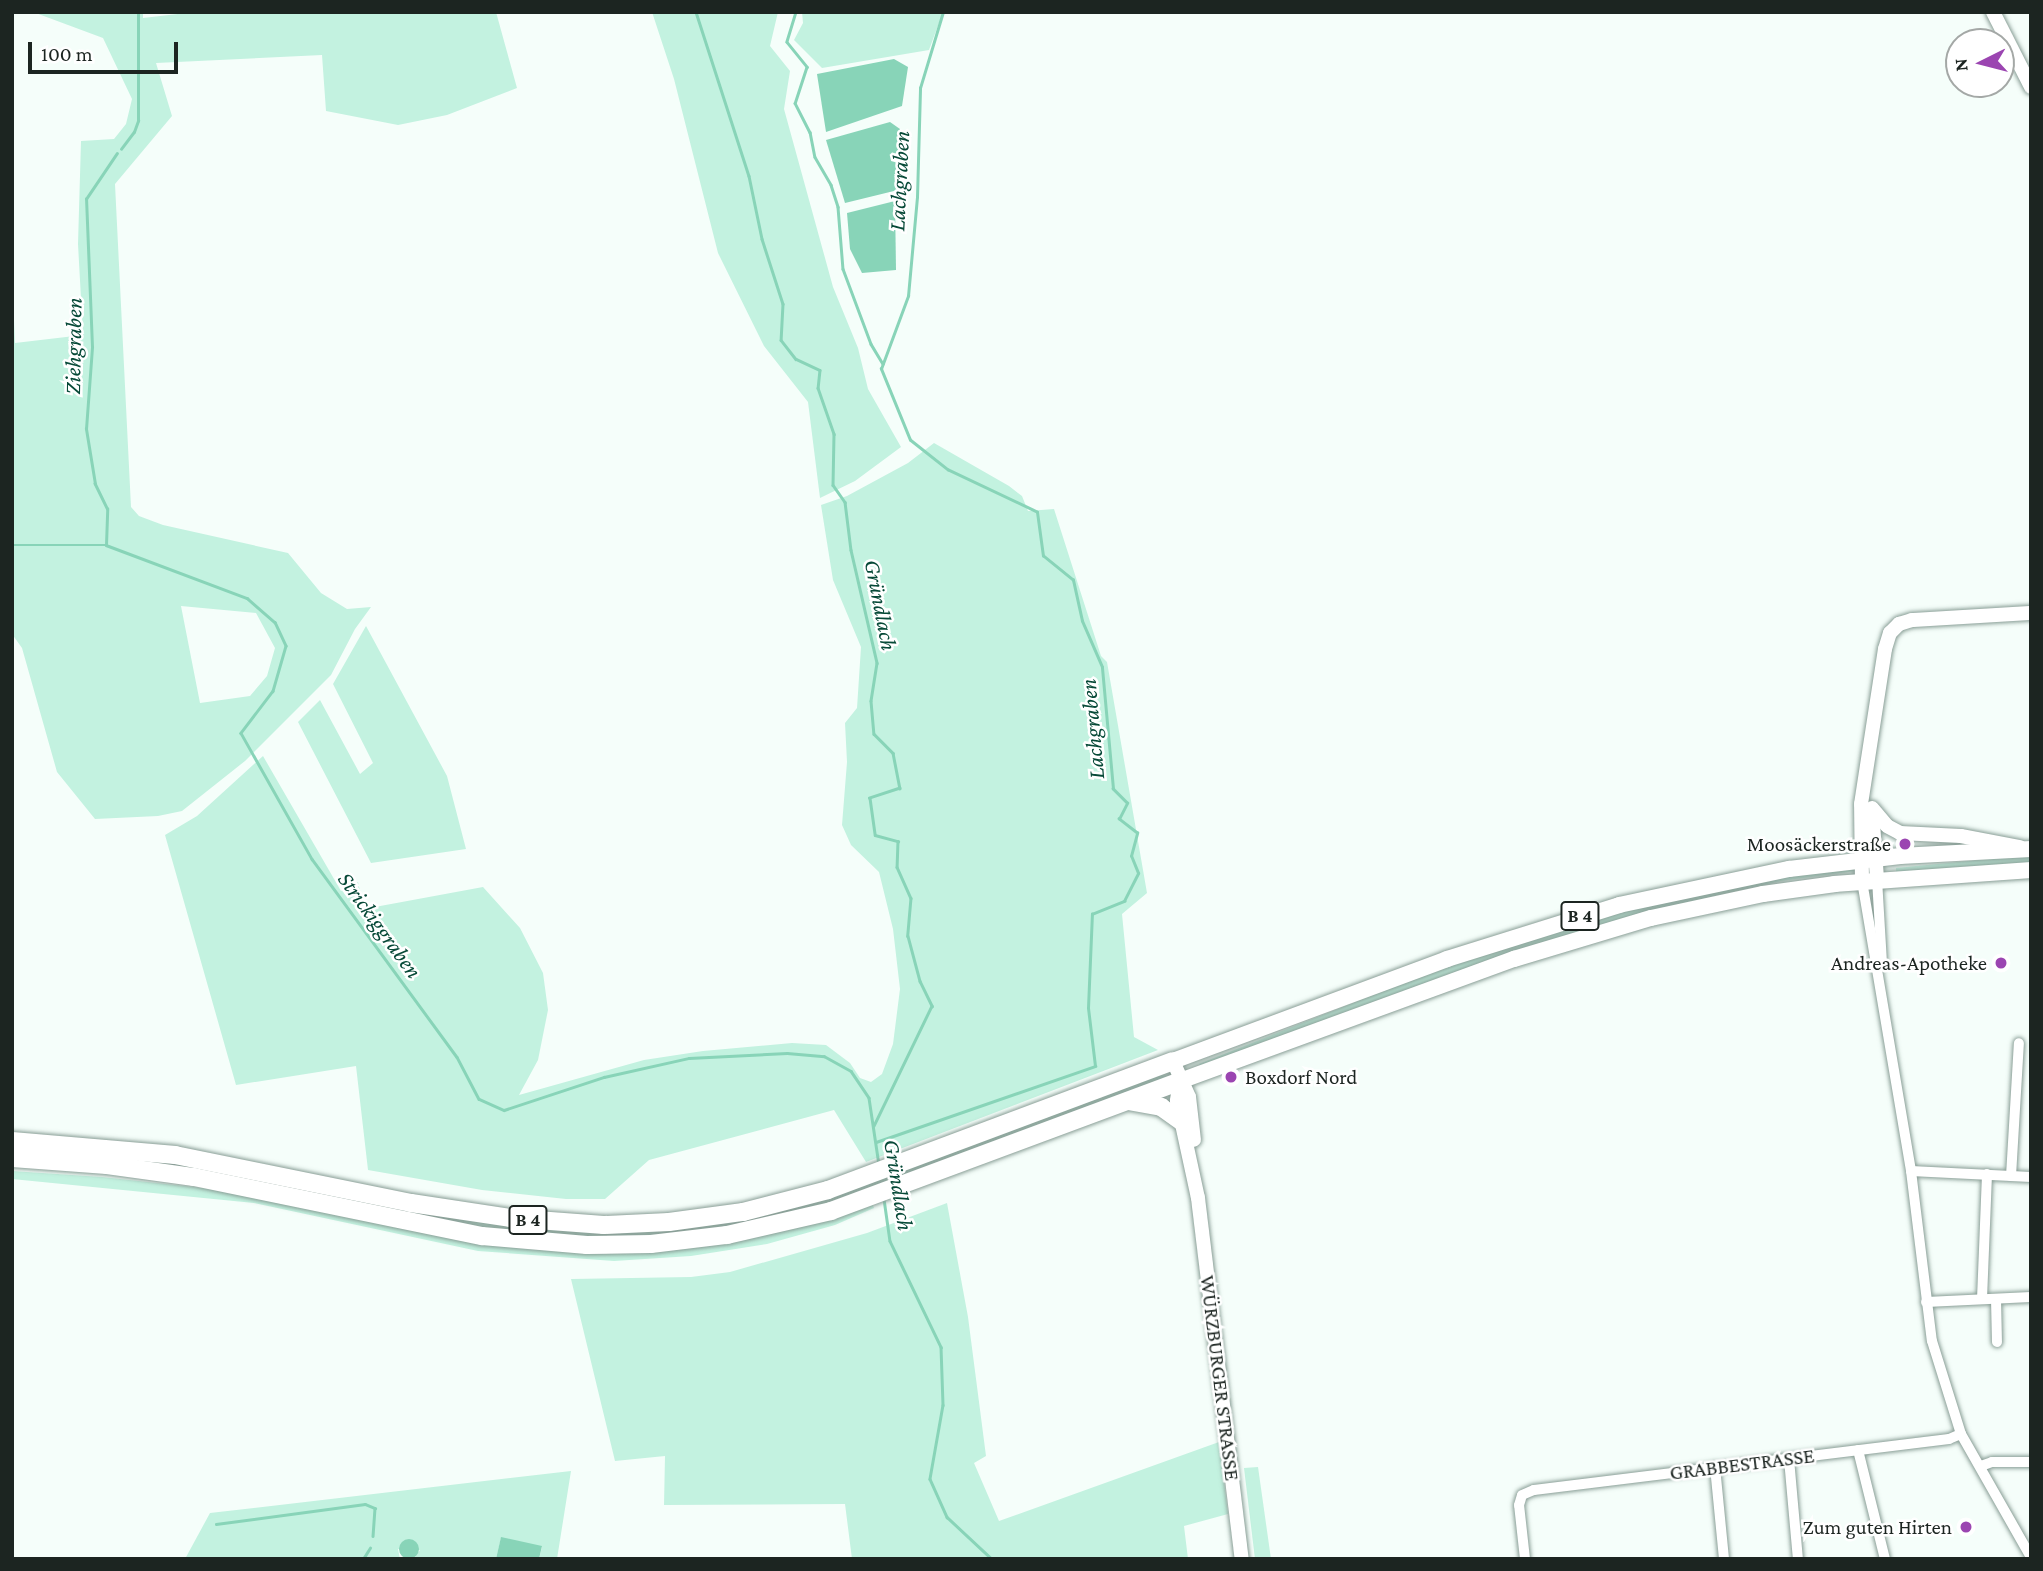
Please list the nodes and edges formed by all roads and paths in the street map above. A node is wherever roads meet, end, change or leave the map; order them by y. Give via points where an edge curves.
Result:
1 (1993, 12) edge
2 (2031, 87) edge
3 (2031, 612) edge
4 (1865, 784) junction
5 (1872, 808) junction
6 (2029, 849) edge
7 (1868, 859) junction
8 (2031, 870) edge
9 (1870, 880) junction
10 (1883, 993) junction
11 (2019, 1043) dead end
12 (1173, 1061) junction
13 (1180, 1081) junction
14 (1128, 1101) junction
15 (1181, 1121) junction
16 (12, 1141) edge
17 (12, 1158) edge
18 (1911, 1171) junction
19 (1987, 1174) junction
20 (2011, 1176) junction
21 (2031, 1177) edge
22 (1198, 1198) junction
23 (2031, 1297) edge
24 (1982, 1299) junction
25 (1996, 1299) junction
26 (1926, 1302) junction
27 (1997, 1342) dead end
28 (1961, 1434) junction
29 (1858, 1450) junction
30 (1788, 1459) junction
31 (2031, 1462) edge
32 (1981, 1466) junction
33 (1715, 1467) junction
34 (2031, 1557) edge
35 (1242, 1559) edge
36 (1525, 1559) edge
37 (1724, 1559) edge
38 (1798, 1559) edge
39 (1885, 1559) edge

1 - 2 street
3 - 4 street via 1912,620 1895,627 1885,649
4 - 5 street
4 - 7 street
5 - 6 street, B 4 via 1899,833 1982,839
5 - 7 street
6 - 7 main road, B 4
7 - 9 street
7 - 12 main road, B 4 via 1695,886 1575,917 1424,967
8 - 9 main road, B 4
9 - 10 street
9 - 10 street
9 - 13 main road, B 4 via 1749,897 1605,930 1447,982
10 - 18 street
11 - 20 street
12 - 13 street, WÜRZBURGER STRASSE
12 - 16 highway, B 4 via 794,1200 669,1222 584,1224 452,1210 166,1154
13 - 14 highway, B 4
13 - 15 street, WÜRZBURGER STRASSE
13 - 22 street, WÜRZBURGER STRASSE via 1190,1105
14 - 15 highway via 1161,1107
14 - 17 highway, B 4 via 793,1222 651,1244 587,1245 455,1231 194,1177
15 - 22 street, WÜRZBURGER STRASSE
18 - 19 street
18 - 26 street
19 - 20 street
19 - 24 street
20 - 21 street
22 - 35 street, WÜRZBURGER STRASSE
23 - 25 street
24 - 25 street
24 - 26 street
25 - 27 street
26 - 28 street via 1938,1365
28 - 29 street, GRABBESTRASSE
28 - 32 street
29 - 30 street, GRABBESTRASSE
29 - 39 street
30 - 33 street, GRABBESTRASSE
30 - 38 street
31 - 32 street
32 - 34 street
33 - 36 street, GRABBESTRASSE via 1522,1495
33 - 37 street

